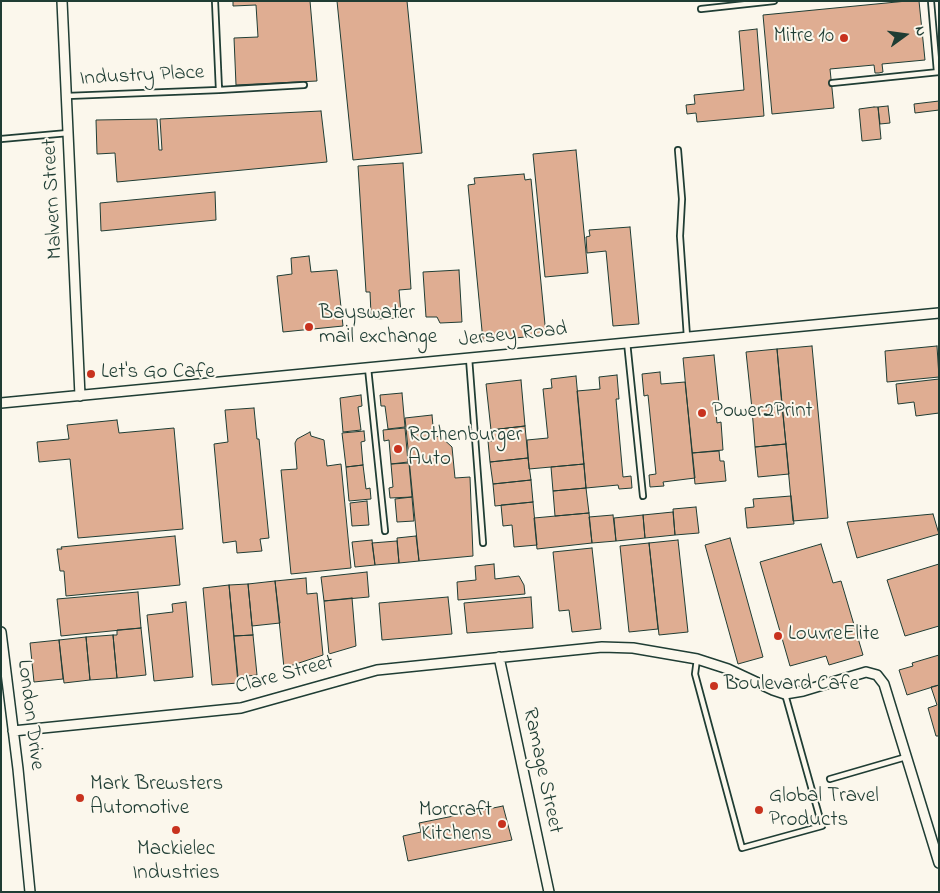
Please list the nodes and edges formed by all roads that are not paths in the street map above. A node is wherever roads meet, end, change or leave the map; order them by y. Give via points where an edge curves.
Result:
1 (62, 1) edge
2 (216, 1) edge
3 (774, 1) edge
4 (931, 1) edge
5 (701, 8) dead end
6 (938, 72) edge
7 (834, 83) dead end
8 (304, 85) dead end
9 (219, 90) junction
10 (67, 96) junction
11 (68, 133) junction
12 (1, 139) edge
13 (678, 150) dead end
14 (939, 313) edge
15 (687, 337) junction
16 (627, 342) junction
17 (469, 358) junction
18 (368, 368) junction
19 (80, 396) junction
20 (1, 403) edge
21 (643, 496) dead end
22 (385, 531) dead end
23 (483, 543) dead end
24 (1, 632) edge
25 (499, 656) junction
26 (697, 659) junction
27 (4, 681) edge
28 (785, 694) junction
29 (13, 731) junction
30 (906, 756) junction
31 (830, 779) dead end
32 (939, 863) edge
33 (30, 892) edge
34 (549, 892) edge

1 - 10 street, Malvern Street
2 - 9 lane, Industry Place
3 - 5 lane
4 - 6 lane
6 - 7 lane
8 - 9 lane, Industry Place
9 - 10 lane, Industry Place
10 - 11 street, Malvern Street
11 - 12 lane
11 - 19 street, Malvern Street
13 - 15 lane
14 - 15 street, Jersey Road
15 - 16 street, Jersey Road
16 - 17 street, Jersey Road
16 - 21 lane
17 - 18 street, Jersey Road
17 - 23 lane
18 - 19 street, Jersey Road
18 - 22 lane
19 - 20 street, Jersey Road
24 - 27 street, London Drive
25 - 26 street, Clare Street via 633,648
25 - 29 street, Clare Street via 376,670 241,708
25 - 34 street, Ramage Street
26 - 28 street, Clare Street
26 - 28 lane via 694,674 742,848 822,826
27 - 29 street, London Drive
28 - 30 street via 866,672 876,675 884,684
29 - 33 street, London Drive
30 - 31 lane
30 - 32 street

